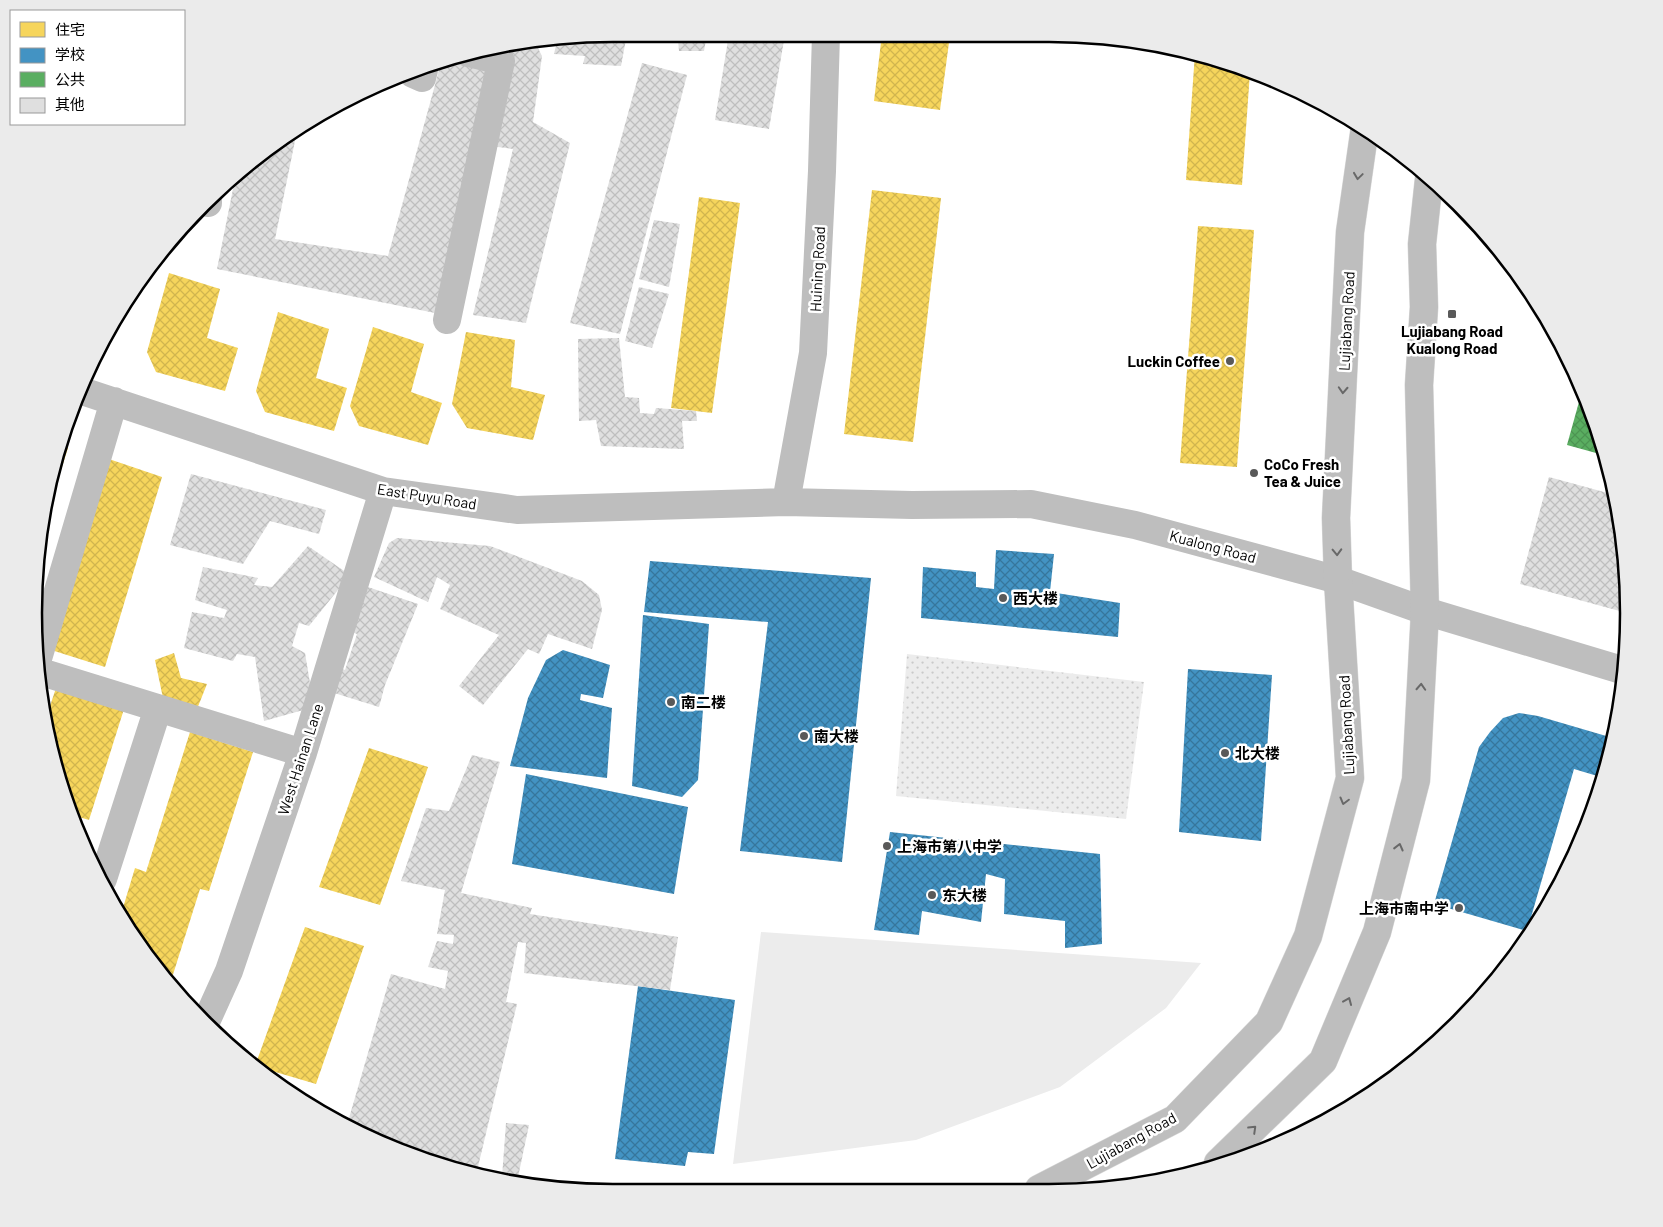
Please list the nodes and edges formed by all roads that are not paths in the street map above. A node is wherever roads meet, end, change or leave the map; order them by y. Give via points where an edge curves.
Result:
1 (826, 42) edge
2 (485, 57) edge
3 (1364, 137) edge
4 (1428, 186) edge
5 (447, 320) dead end
6 (87, 393) edge
7 (114, 401) junction
8 (383, 491) junction
9 (786, 502) junction
10 (1338, 580) junction
11 (47, 596) edge
12 (1425, 611) junction
13 (43, 625) edge
14 (1617, 670) edge
15 (46, 673) edge
16 (158, 708) junction
17 (303, 753) junction
18 (105, 873) edge
19 (209, 1016) edge
20 (1225, 1157) edge
21 (1049, 1184) edge

1 - 9 street, Huining Road via 813,353
2 - 5 street via 501,61
3 -> 10 street, Lujiabang Road via 1350,232 1336,518
4 - 12 street via 1422,244 1424,307 1419,385
6 - 7 street, East Puyu Road
7 - 8 street, East Puyu Road
7 - 11 street
8 - 9 street, East Puyu Road via 517,510
8 - 17 street, West Hainan Lane
9 - 10 street, Kualong Road via 1031,504 1135,525
10 - 12 street, Kualong Road
10 -> 21 street, Lujiabang Road via 1350,778 1308,936 1268,1022 1175,1119
11 - 13 street
12 - 14 street, Kualong Road
20 -> 12 street via 1323,1061 1377,932 1416,780
15 - 16 street
16 - 17 street
16 - 18 street
17 - 19 street, West Hainan Lane via 229,971

